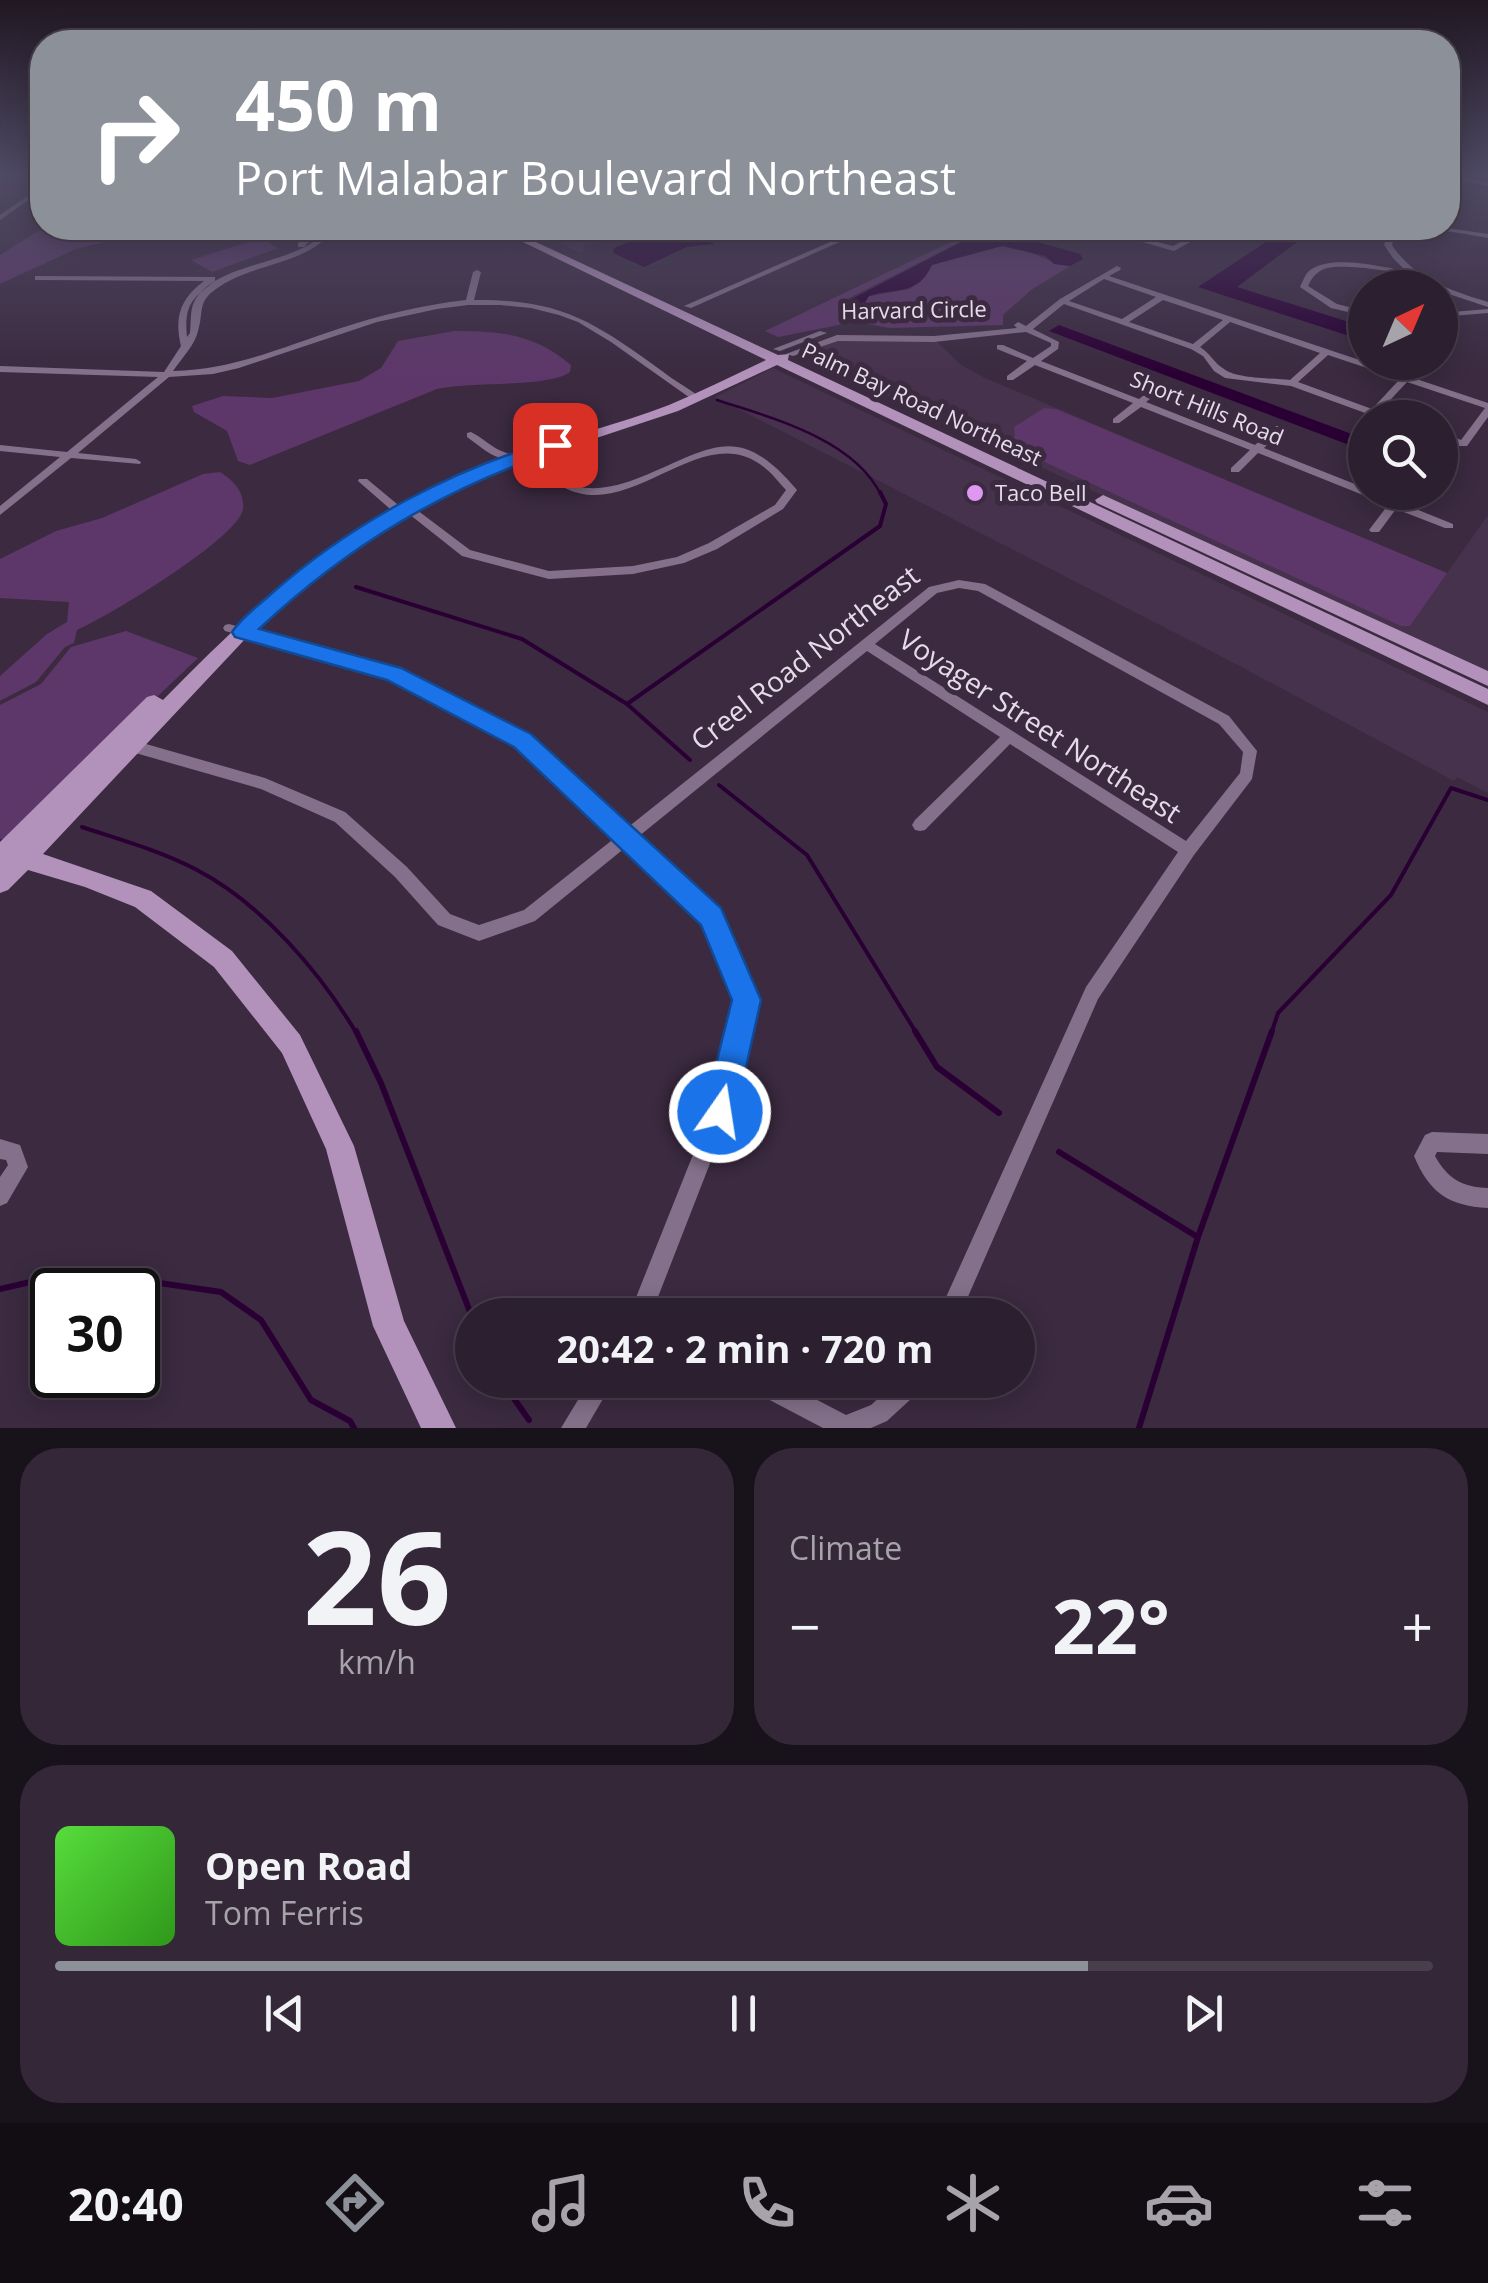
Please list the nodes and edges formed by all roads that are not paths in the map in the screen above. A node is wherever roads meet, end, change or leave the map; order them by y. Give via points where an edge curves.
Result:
1 (307, 241) edge
2 (320, 241) edge
3 (536, 241) edge
4 (539, 241) edge
5 (837, 241) edge
6 (1141, 241) edge
7 (1190, 241) edge
8 (1389, 241) edge
9 (1117, 268) dead end
10 (1386, 270) edge
11 (1412, 270) edge
12 (477, 272) dead end
13 (1104, 276) junction
14 (38, 278) dead end
15 (212, 280) junction
16 (223, 280) junction
17 (1458, 295) edge
18 (1163, 296) junction
19 (1064, 301) junction
20 (470, 302) junction
21 (688, 306) junction
22 (666, 307) junction
23 (1348, 308) edge
24 (1488, 308) edge
25 (1458, 312) edge
26 (1229, 319) junction
27 (1123, 322) junction
28 (1022, 327) junction
29 (184, 345) junction
30 (1000, 347) dead end
31 (1194, 348) junction
32 (1326, 352) junction
33 (777, 354) junction
34 (1348, 359) edge
35 (1034, 361) junction
36 (0, 370) edge
37 (166, 375) junction
38 (1010, 378) dead end
39 (1404, 380) edge
40 (1411, 380) edge
41 (1292, 383) junction
42 (1164, 384) dead end
43 (692, 396) junction
44 (1385, 400) edge
45 (1140, 403) junction
46 (1348, 403) edge
47 (1488, 408) edge
48 (1116, 421) dead end
49 (1280, 428) dead end
50 (471, 436) dead end
51 (1458, 443) edge
52 (0, 448) edge
53 (1257, 449) junction
54 (980, 450) junction
55 (70, 456) junction
56 (509, 457) junction
57 (136, 462) dead end
58 (1235, 470) dead end
59 (362, 482) dead end
60 (1348, 485) edge
61 (398, 508) junction
62 (1390, 510) edge
63 (1409, 510) edge
64 (0, 512) edge
65 (1449, 526) dead end
66 (1375, 530) dead end
67 (1175, 549) junction
68 (1215, 552) junction
69 (1225, 573) junction
70 (1264, 574) junction
71 (236, 630) junction
72 (866, 644) junction
73 (1488, 678) edge
74 (1488, 698) edge
75 (1010, 735) junction
76 (123, 743) junction
77 (920, 825) dead end
78 (627, 836) junction
79 (1188, 850) junction
80 (6, 855) edge
81 (0, 883) edge
82 (1488, 1144) edge
83 (0, 1148) edge
84 (0, 1196) edge
85 (1488, 1198) edge
86 (647, 1298) edge
87 (957, 1298) edge
88 (592, 1398) edge
89 (789, 1398) edge
90 (895, 1398) edge
91 (439, 1428) edge
92 (573, 1428) edge

1 - 15 street
2 - 16 street
3 - 22 main road, Palm Bay Road Northeast
4 - 21 main road, Palm Bay Road Northeast
5 - 21 street
6 - 7 street via 1174,250
8 - 11 street via 1393,256
9 - 13 street, Harvard Circle
10 - 23 street via 1339,264 1305,278 1314,297
12 - 20 street
13 - 18 street
13 - 19 street, Harvard Circle
14 - 15 street
15 - 16 street
15 - 29 street via 184,303
16 - 29 street via 198,304 194,333
17 - 24 street
18 - 26 street
18 - 27 street
19 - 27 street
19 - 28 street, Harvard Circle
20 - 37 street via 368,320 217,370
20 - 43 street via 558,312 596,326
21 - 22 main road
21 - 33 main road, Palm Bay Road Northeast
22 - 33 main road, Palm Bay Road Northeast
24 - 25 street
26 - 31 street
26 - 32 street
27 - 31 street
28 - 33 street, Harvard Circle via 934,339 837,338
28 - 35 street via 1055,342
29 - 37 street
30 - 35 street, Short Hills Road
31 - 41 street via 1228,376
32 - 34 street
32 - 41 street
33 - 43 main road
33 - 54 main road, Palm Bay Road Northeast
33 - 54 main road, Palm Bay Road Northeast via 948,441
35 - 38 street
35 - 45 street, Short Hills Road
36 - 37 street
37 - 55 street
39 - 44 street
40 - 47 street
41 - 46 street
42 - 45 street
43 - 56 main road via 644,419
45 - 48 street
45 - 53 street, Short Hills Road
47 - 51 street
49 - 53 street
50 - 56 street
52 - 55 street
53 - 58 street
53 - 60 street, Short Hills Road
54 - 67 main road, Palm Bay Road Northeast
54 - 68 main road, Palm Bay Road Northeast via 1007,455
55 - 57 street
55 - 64 street
56 - 61 main road
56 - 61 street via 566,489 602,492 634,485 701,450 721,448 758,461 792,490 778,507 680,560 588,575 549,575 466,553
59 - 61 street
61 - 71 main road
62 - 66 street
63 - 65 street, Short Hills Road
67 - 68 main road
67 - 69 main road, Palm Bay Road Northeast
68 - 70 main road, Palm Bay Road Northeast
69 - 70 main road
69 - 74 main road, Palm Bay Road Northeast
70 - 73 main road, Palm Bay Road Northeast
71 - 76 main road
71 - 78 street via 394,674 523,740
72 - 75 street, Voyager Street Northeast
72 - 78 street, Creel Road Northeast
72 - 79 street, Creel Road Northeast via 933,590 981,587 1224,720 1250,751 1247,776
75 - 77 street
75 - 79 street, Voyager Street Northeast
76 - 78 street, Creel Road Northeast via 266,784 340,817 444,920 479,933 528,916
76 - 80 main road
78 - 86 street via 711,916 747,1000 720,1112
79 - 87 street, Creel Road Northeast via 1092,993
80 - 81 main road
80 - 91 main road via 142,899 224,959 291,1044 340,1146 389,1326
82 - 85 street via 1432,1142 1424,1156 1435,1181 1467,1198
83 - 84 street via 13,1152 18,1167
88 - 92 street
89 - 90 street via 845,1427

